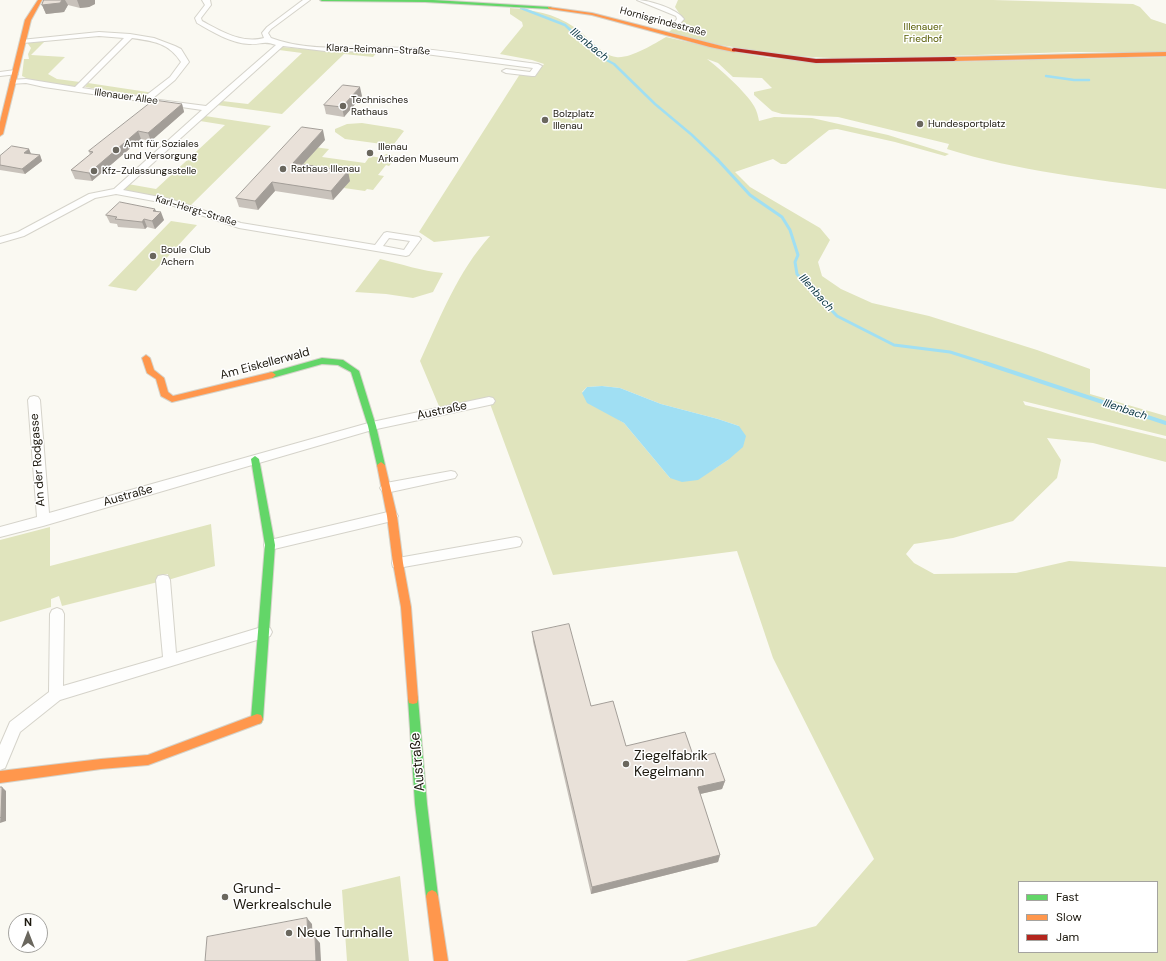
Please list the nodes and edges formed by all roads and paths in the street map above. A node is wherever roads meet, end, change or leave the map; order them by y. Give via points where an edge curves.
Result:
1 (40, 0) edge
2 (205, 0) edge
3 (307, 0) edge
4 (322, 0) edge
5 (640, 0) edge
6 (343, 1) edge
7 (509, 2) edge
8 (674, 27) dead end
9 (130, 36) junction
10 (268, 39) junction
11 (23, 41) junction
12 (281, 44) junction
13 (1166, 54) edge
14 (512, 62) dead end
15 (15, 72) junction
16 (0, 74) edge
17 (12, 86) junction
18 (77, 90) junction
19 (145, 100) junction
20 (208, 109) junction
21 (0, 134) edge
22 (116, 191) junction
23 (0, 240) edge
24 (377, 248) dead end
25 (146, 358) dead end
26 (34, 400) dead end
27 (489, 401) dead end
28 (372, 426) junction
29 (255, 459) junction
30 (451, 475) dead end
31 (386, 488) junction
32 (392, 516) junction
33 (43, 520) junction
34 (0, 532) edge
35 (516, 542) dead end
36 (270, 545) junction
37 (398, 563) junction
38 (163, 580) dead end
39 (57, 614) dead end
40 (265, 632) junction
41 (170, 661) junction
42 (56, 695) junction
43 (0, 763) edge
44 (0, 777) edge
45 (441, 961) edge

1 - 11 main road via 28,20
2 - 10 street, Klara-Reimann-Straße via 208,5 198,18 199,22 237,41 254,42
3 - 10 street via 270,28 265,33
4 - 6 main road, Hornisgrindestraße
5 - 8 street via 678,15 681,19
6 - 7 main road, Hornisgrindestraße
7 - 13 main road, Hornisgrindestraße via 592,14 712,46 773,56 835,62
9 - 11 street via 99,34
9 - 18 street
9 - 19 street via 152,39 173,47 185,62 179,72
10 - 12 street, Klara-Reimann-Straße
11 - 15 main road
12 - 14 street, Klara-Reimann-Straße via 325,49 410,50
12 - 20 street
15 - 16 street
15 - 17 main road
17 - 18 street, Illenauer Allee via 44,85
17 - 21 main road
18 - 19 street, Illenauer Allee
19 - 20 street, Illenauer Allee
20 - 22 street
22 - 23 street, Karl-Hergt-Straße via 92,196 21,234
22 - 24 street, Karl-Hergt-Straße via 167,201 239,225
25 - 28 main road, Am Eiskellerwald via 150,371 160,378 164,394 172,399 322,361 340,362 355,370
26 - 33 street, An der Rodgasse
27 - 28 street, Austraße
28 - 29 street, Austraße
28 - 31 main road, Austraße
29 - 33 street, Austraße
29 - 36 main road
30 - 31 street
31 - 32 main road, Austraße
32 - 36 street
32 - 37 main road, Austraße
33 - 34 street, Austraße
35 - 37 street
36 - 40 main road
37 - 45 main road, Austraße via 406,607 421,804
38 - 41 street
39 - 42 street
40 - 41 street
40 - 44 main road via 258,719 148,760
41 - 42 street
42 - 43 street via 15,727

